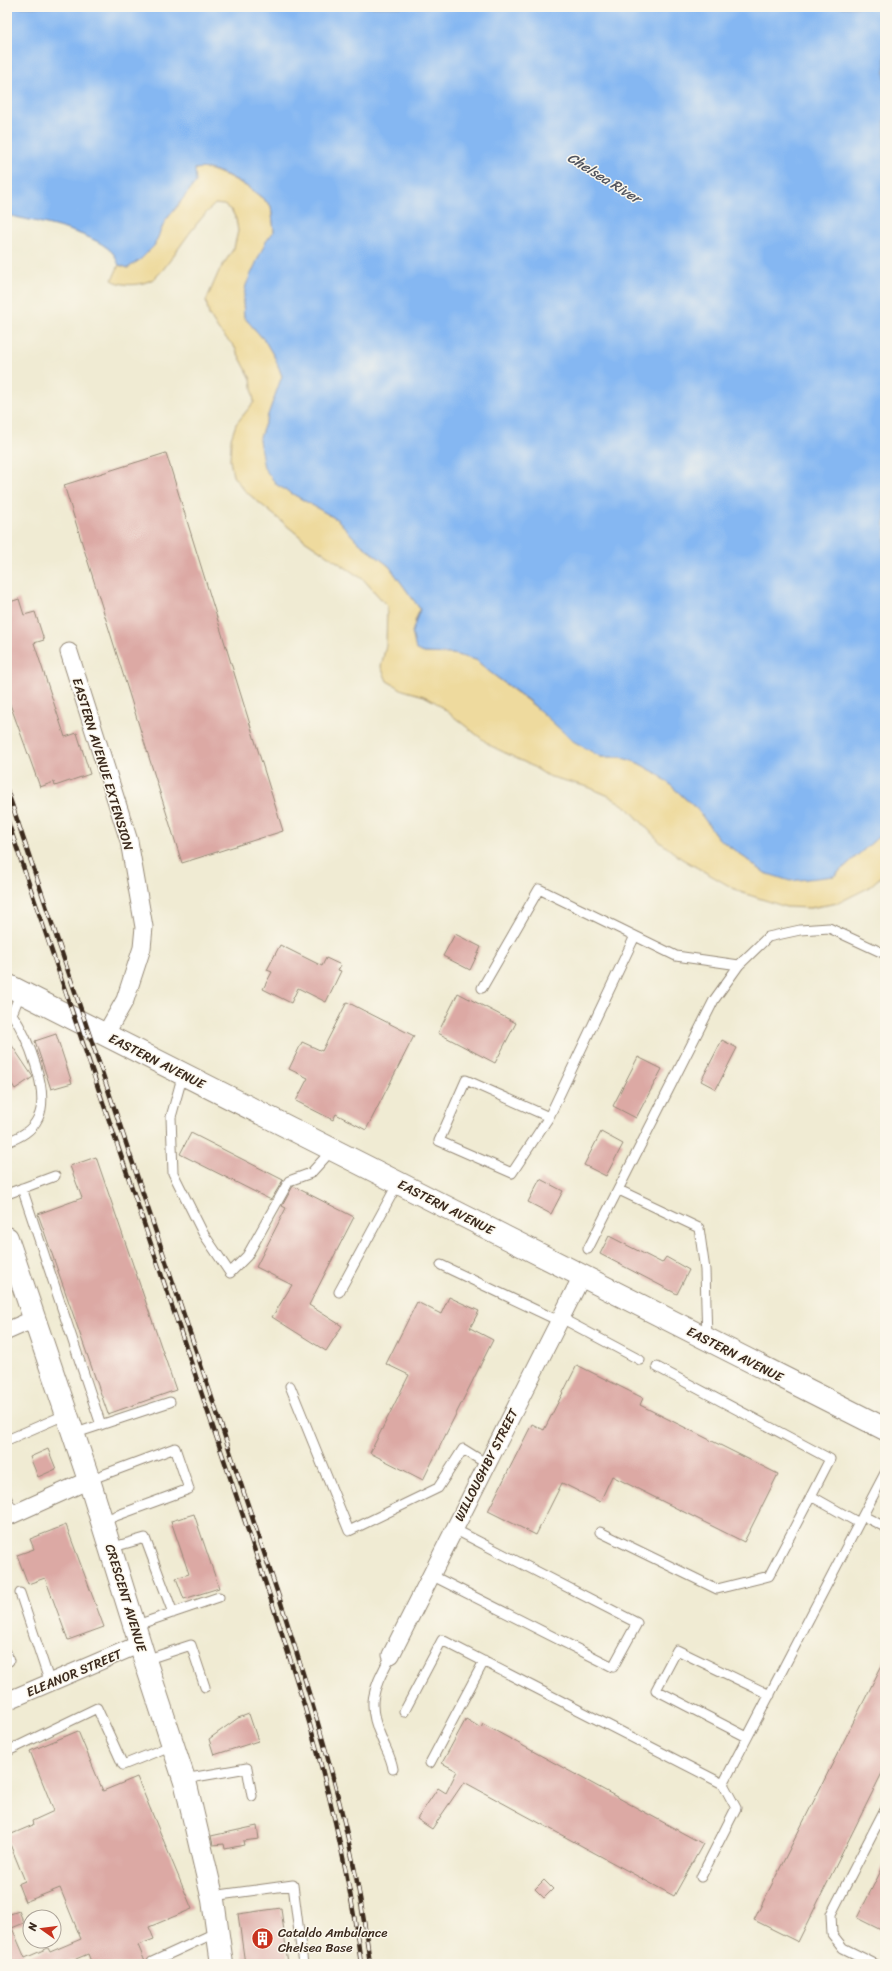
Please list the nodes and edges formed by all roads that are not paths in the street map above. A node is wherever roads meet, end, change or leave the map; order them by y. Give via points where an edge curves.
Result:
1 (69, 652) dead end
2 (635, 936) junction
3 (885, 954) edge
4 (739, 965) junction
5 (482, 988) dead end
6 (14, 989) edge
7 (105, 1035) junction
8 (183, 1074) junction
9 (549, 1117) junction
10 (7, 1142) edge
11 (332, 1150) junction
12 (55, 1176) dead end
13 (398, 1183) junction
14 (22, 1188) junction
15 (619, 1190) junction
16 (7, 1194) edge
17 (7, 1238) edge
18 (588, 1249) dead end
19 (441, 1265) dead end
20 (582, 1276) junction
21 (339, 1292) dead end
22 (34, 1319) junction
23 (560, 1320) junction
24 (7, 1330) edge
25 (707, 1340) junction
26 (640, 1360) dead end
27 (657, 1367) dead end
28 (290, 1386) dead end
29 (170, 1402) dead end
30 (70, 1424) junction
31 (101, 1425) junction
32 (885, 1429) edge
33 (7, 1440) edge
34 (487, 1464) junction
35 (885, 1473) edge
36 (89, 1480) junction
37 (811, 1496) junction
38 (9, 1510) edge
39 (861, 1519) junction
40 (102, 1520) junction
41 (885, 1527) edge
42 (454, 1529) junction
43 (600, 1532) dead end
44 (110, 1548) junction
45 (431, 1575) junction
46 (20, 1593) dead end
47 (219, 1596) dead end
48 (172, 1613) junction
49 (140, 1643) junction
50 (391, 1655) joint
51 (484, 1661) junction
52 (50, 1683) junction
53 (205, 1687) dead end
54 (770, 1695) junction
55 (7, 1701) edge
56 (404, 1712) dead end
57 (747, 1737) junction
58 (173, 1745) junction
59 (8, 1751) dead end
60 (430, 1763) dead end
61 (393, 1769) dead end
62 (184, 1778) junction
63 (723, 1784) junction
64 (252, 1796) dead end
65 (885, 1809) edge
66 (702, 1877) dead end
67 (212, 1896) junction
68 (217, 1932) junction
69 (152, 1962) dead end
70 (222, 1964) edge
71 (303, 1964) edge
72 (875, 1964) edge

1 - 7 street, EASTERN AVENUE EXTENSION via 129,841 144,927 142,948 125,1000
2 - 4 lane via 676,956
2 - 5 lane via 539,890
2 - 9 lane
3 - 4 lane via 829,928 800,930 768,937
4 - 15 lane via 714,1000
6 - 7 main road, EASTERN AVENUE
6 - 10 lane via 12,1014 28,1044 40,1081 42,1108 32,1128
7 - 8 main road, EASTERN AVENUE
8 - 11 main road, EASTERN AVENUE
8 - 11 lane via 171,1117 173,1173 203,1233 230,1273 247,1256 289,1181 311,1173
9 - 9 lane via 466,1080 439,1142 512,1174
11 - 13 main road, EASTERN AVENUE
12 - 14 lane
13 - 20 main road, EASTERN AVENUE
13 - 21 lane
14 - 16 lane
14 - 31 lane
15 - 18 lane
15 - 25 lane via 699,1228 705,1270
17 - 22 main road, CRESCENT AVENUE
19 - 23 lane
20 - 23 street, WILLOUGHBY STREET
20 - 25 main road, EASTERN AVENUE
22 - 24 street
22 - 30 main road, CRESCENT AVENUE
23 - 26 lane
23 - 34 street, WILLOUGHBY STREET
25 - 32 main road, EASTERN AVENUE
27 - 37 lane via 830,1459
28 - 34 lane via 348,1531 438,1488 463,1449
29 - 31 lane
30 - 31 lane
30 - 33 lane
30 - 36 main road, CRESCENT AVENUE
34 - 42 street, WILLOUGHBY STREET
35 - 39 lane
36 - 38 street
36 - 40 main road, CRESCENT AVENUE
36 - 40 lane via 175,1448 189,1489
37 - 39 lane
37 - 43 lane via 769,1576 717,1589
39 - 41 lane
39 - 54 lane
40 - 44 main road, CRESCENT AVENUE
42 - 45 street, WILLOUGHBY STREET
42 - 45 lane via 637,1624 613,1668
44 - 48 lane via 144,1538
44 - 49 main road, CRESCENT AVENUE
45 - 50 street, WILLOUGHBY STREET
46 - 52 lane
47 - 48 lane
48 - 49 lane
49 - 52 street, ELEANOR STREET
49 - 53 lane via 190,1645
49 - 58 main road, CRESCENT AVENUE
50 - 61 lane via 373,1693 372,1705 375,1722 392,1758
51 - 56 lane via 442,1640
51 - 60 lane
51 - 63 lane
52 - 55 street, ELEANOR STREET
54 - 57 lane
54 - 57 lane via 678,1650 656,1690
57 - 63 lane
58 - 59 lane via 123,1765 96,1708
58 - 62 main road, CRESCENT AVENUE
62 - 64 lane via 248,1768
62 - 67 main road, CRESCENT AVENUE
63 - 66 lane via 736,1808
65 - 72 lane via 831,1914 832,1934 843,1948
67 - 68 main road, CRESCENT AVENUE
67 - 71 lane via 293,1885
68 - 69 lane
68 - 70 main road, CRESCENT AVENUE

